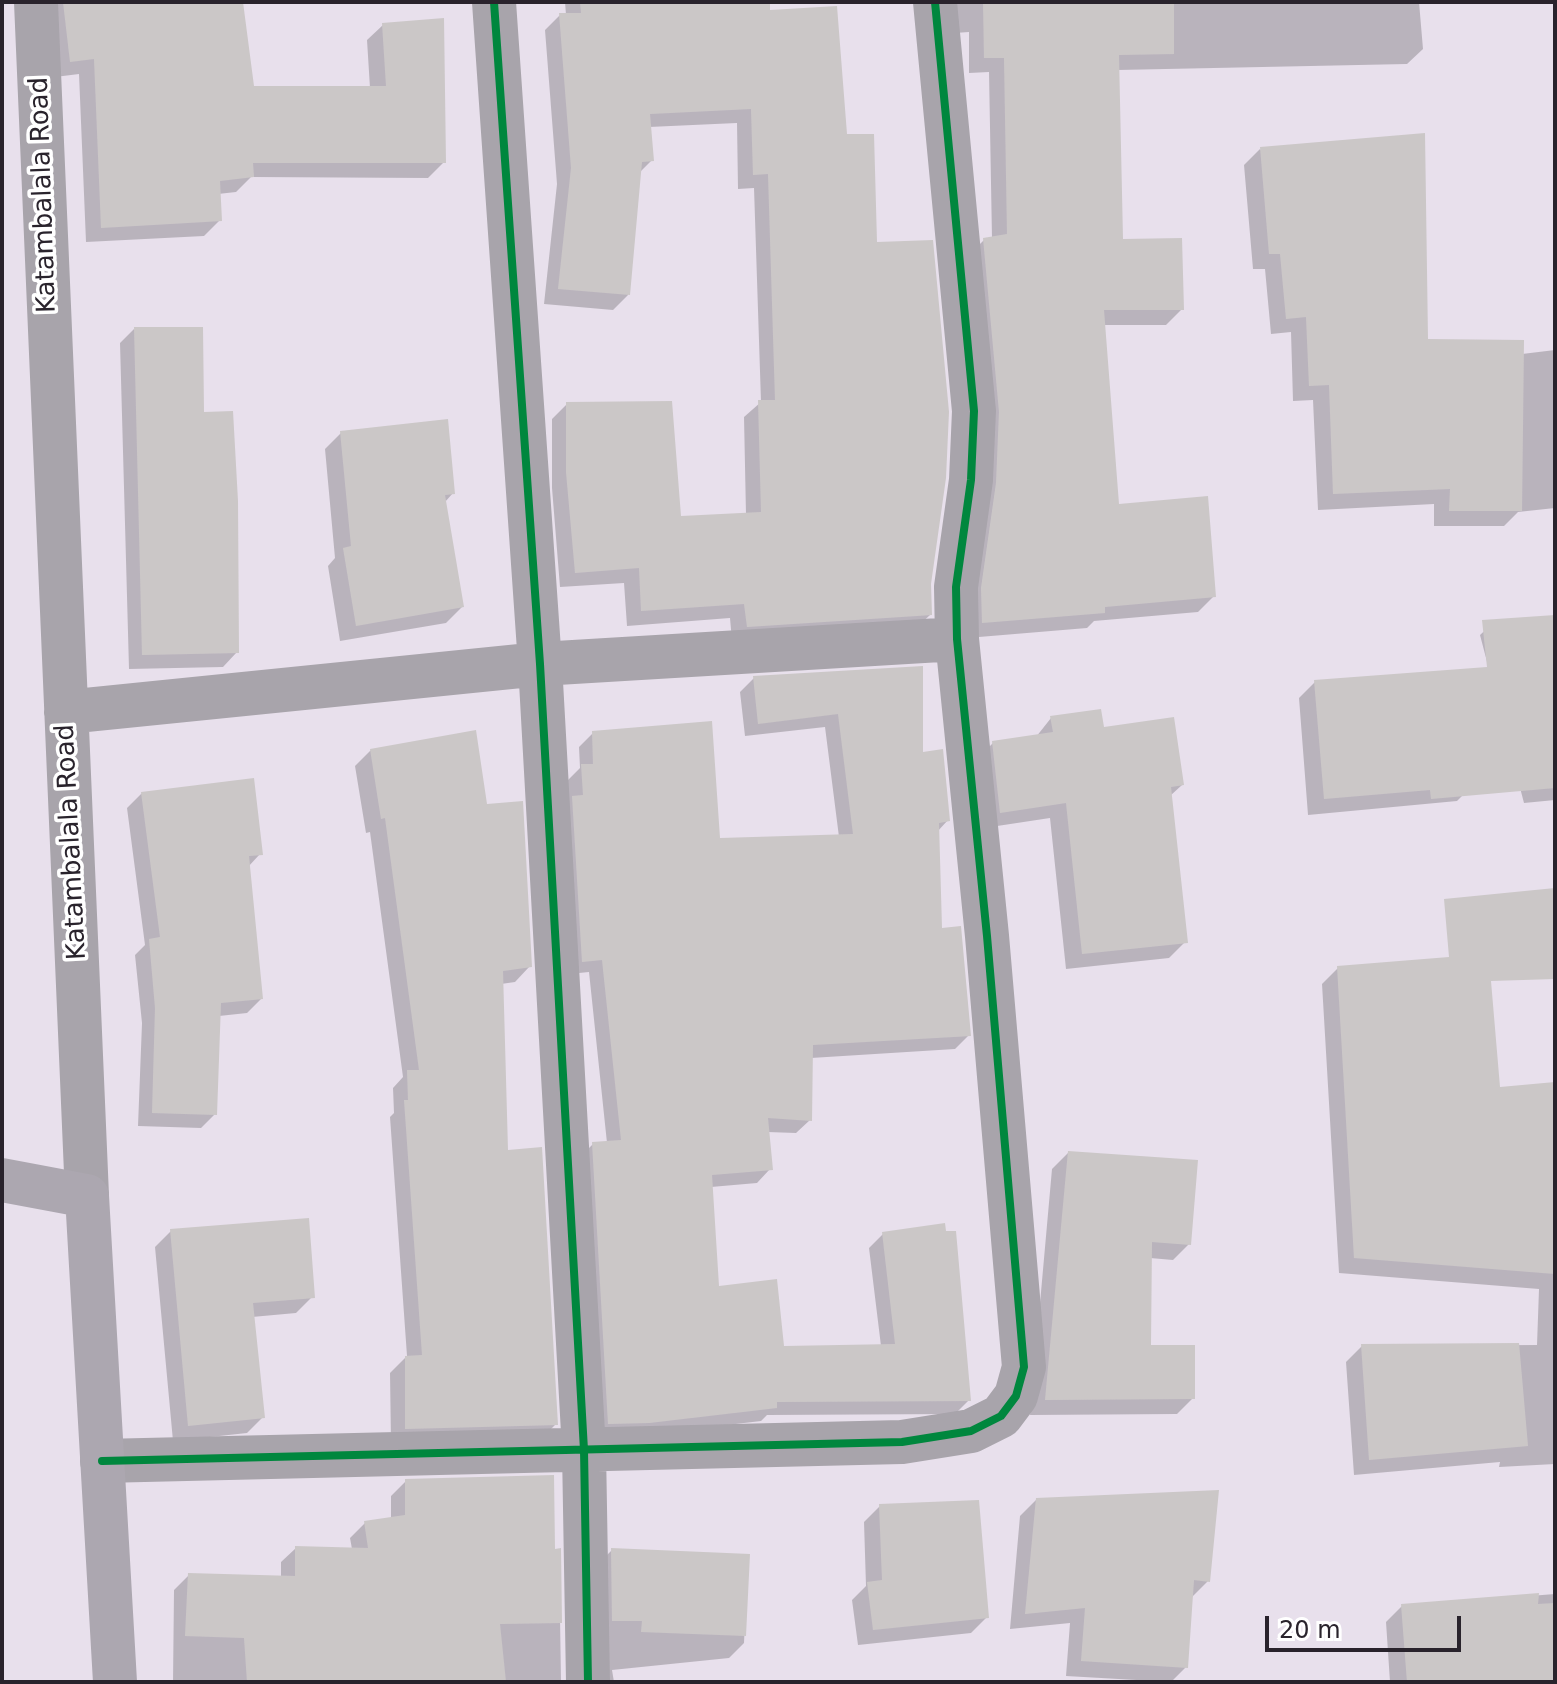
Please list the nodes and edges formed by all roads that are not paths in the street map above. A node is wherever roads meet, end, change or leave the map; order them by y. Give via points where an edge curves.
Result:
1 (36, 2) edge
2 (494, 2) edge
3 (935, 2) edge
4 (957, 639) junction
5 (540, 664) junction
6 (66, 712) junction
7 (2, 1180) edge
8 (87, 1196) junction
9 (584, 1450) junction
10 (102, 1461) junction
11 (115, 1682) edge
12 (588, 1682) edge

1 - 6 street, Katambalala Road
2 - 5 street
3 - 4 street via 974,411 971,480 956,587
4 - 5 street
4 - 9 street via 1024,1367 1016,1396 1001,1416 971,1431 902,1442
5 - 6 street
5 - 9 street
6 - 8 street, Katambalala Road
7 - 8 main road
8 - 10 main road, Katambalala Road
9 - 10 street
9 - 12 street
10 - 11 main road, Katambalala Road

